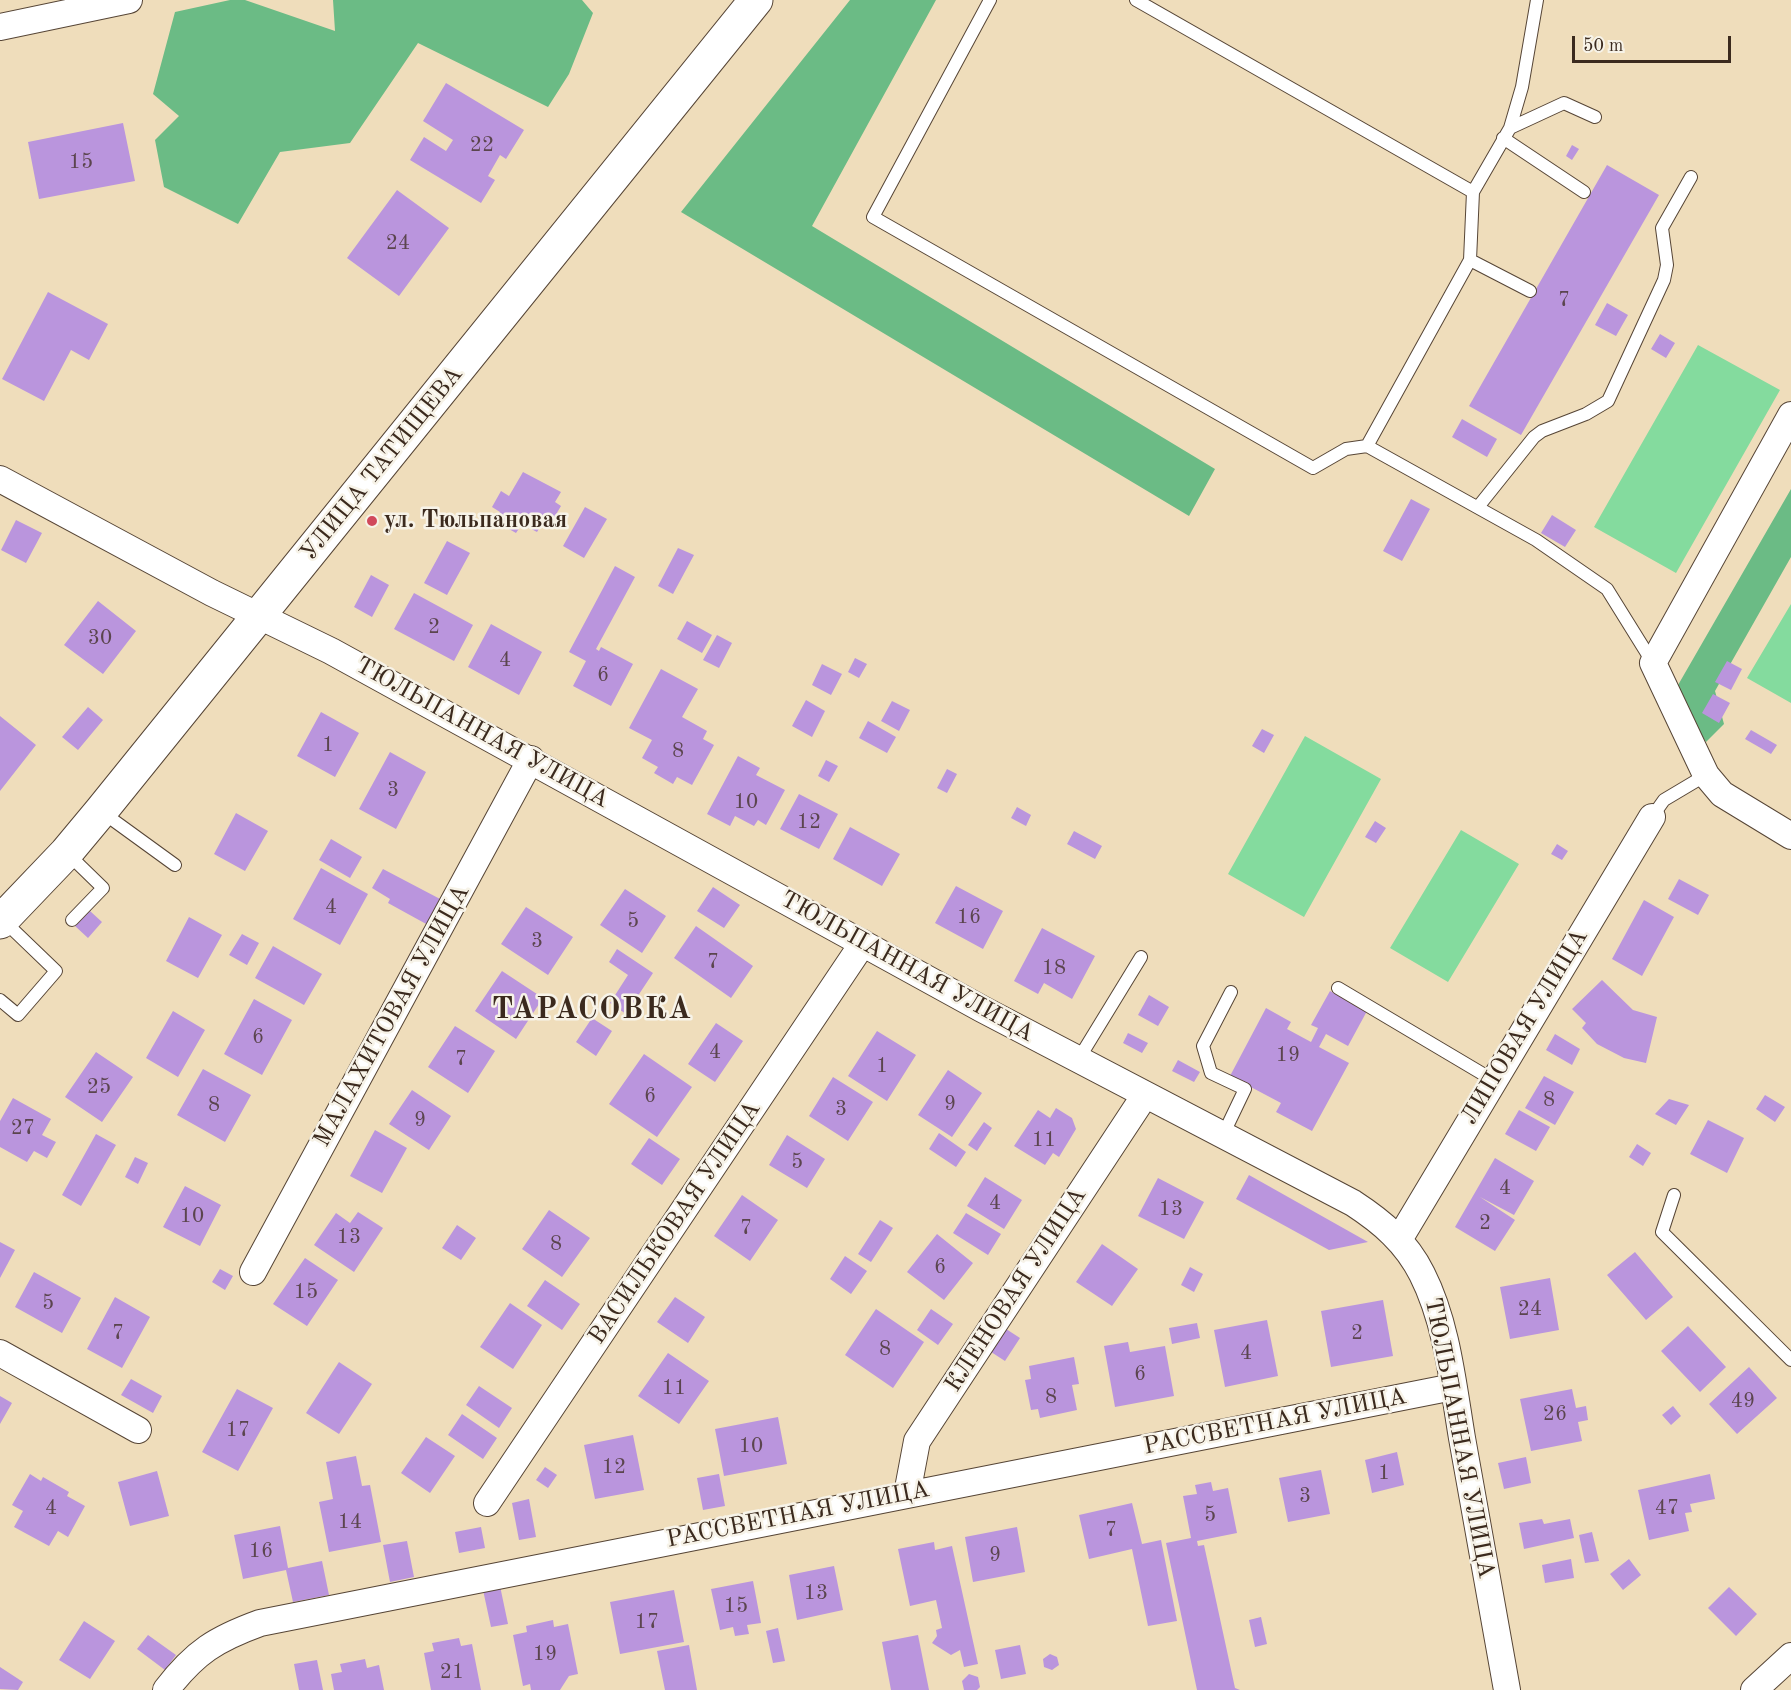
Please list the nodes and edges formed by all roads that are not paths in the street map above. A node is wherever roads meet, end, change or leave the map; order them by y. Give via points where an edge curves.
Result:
1 (129, 0) edge
2 (756, 0) edge
3 (990, 0) edge
4 (1136, 0) edge
5 (1536, 0) edge
6 (0, 27) edge
7 (1595, 117) dead end
8 (1506, 133) junction
9 (1691, 177) dead end
10 (1473, 192) junction
11 (1584, 192) dead end
12 (1470, 260) junction
13 (1530, 291) dead end
14 (1791, 416) edge
15 (1367, 446) junction
16 (0, 479) edge
17 (1478, 507) junction
18 (260, 617) junction
19 (1653, 663) junction
20 (531, 759) junction
21 (1706, 776) junction
22 (101, 811) junction
23 (1652, 817) joint
24 (1791, 836) edge
25 (66, 853) junction
26 (175, 865) dead end
27 (72, 920) dead end
28 (1, 921) edge
29 (864, 943) junction
30 (1141, 957) dead end
31 (1338, 988) dead end
32 (1231, 992) dead end
33 (0, 1000) edge
34 (1078, 1060) junction
35 (1493, 1080) junction
36 (1145, 1095) junction
37 (1223, 1135) junction
38 (1674, 1195) dead end
39 (1400, 1239) junction
40 (253, 1272) dead end
41 (0, 1353) edge
42 (1791, 1360) edge
43 (1453, 1387) junction
44 (138, 1430) dead end
45 (907, 1494) junction
46 (487, 1503) dead end
47 (1791, 1656) edge
48 (166, 1690) edge
49 (1507, 1690) edge
50 (1754, 1690) edge

1 - 6 street
2 - 18 street, УЛИЦА ТАТИЩЕВА
3 - 15 lane via 873,217 1313,468 1346,448
4 - 10 lane
5 - 8 lane via 1522,87
7 - 8 lane via 1564,103
8 - 10 lane
8 - 11 lane
9 - 17 lane via 1662,228 1667,264 1664,280 1608,401 1534,437
10 - 12 lane
12 - 13 lane
12 - 15 lane
14 - 19 street
15 - 17 lane
16 - 18 street, ТЮЛЬПАННАЯ УЛИЦА
17 - 19 lane via 1560,555 1607,589
18 - 20 street, ТЮЛЬПАННАЯ УЛИЦА
18 - 22 street, УЛИЦА ТАТИЩЕВА
19 - 21 street
20 - 29 street, ТЮЛЬПАННАЯ УЛИЦА
20 - 40 street, МАЛАХИТОВАЯ УЛИЦА
21 - 23 lane via 1664,800
21 - 24 street via 1722,794
22 - 25 street, УЛИЦА ТАТИЩЕВА
22 - 26 lane
23 - 35 street, ЛИПОВАЯ УЛИЦА
25 - 27 lane via 103,888
25 - 28 street, УЛИЦА ТАТИЩЕВА
28 - 33 lane via 57,971 18,1015
29 - 34 street, ТЮЛЬПАННАЯ УЛИЦА
29 - 46 street, ВАСИЛЬКОВАЯ УЛИЦА
30 - 34 lane
31 - 35 lane
32 - 37 lane via 1203,1046 1211,1073 1245,1089
34 - 36 street, ТЮЛЬПАННАЯ УЛИЦА
35 - 39 street, ЛИПОВАЯ УЛИЦА
36 - 37 street, ТЮЛЬПАННАЯ УЛИЦА
36 - 45 street, КЛЕНОВАЯ УЛИЦА via 917,1441
37 - 39 street, ТЮЛЬПАННАЯ УЛИЦА via 1353,1203
38 - 42 lane via 1662,1232
39 - 43 street, ТЮЛЬПАННАЯ УЛИЦА via 1422,1272 1434,1300
41 - 44 street
43 - 45 street, РАССВЕТНАЯ УЛИЦА
43 - 49 street, ТЮЛЬПАННАЯ УЛИЦА
45 - 48 street, РАССВЕТНАЯ УЛИЦА via 260,1623 214,1642 193,1658
47 - 50 street

